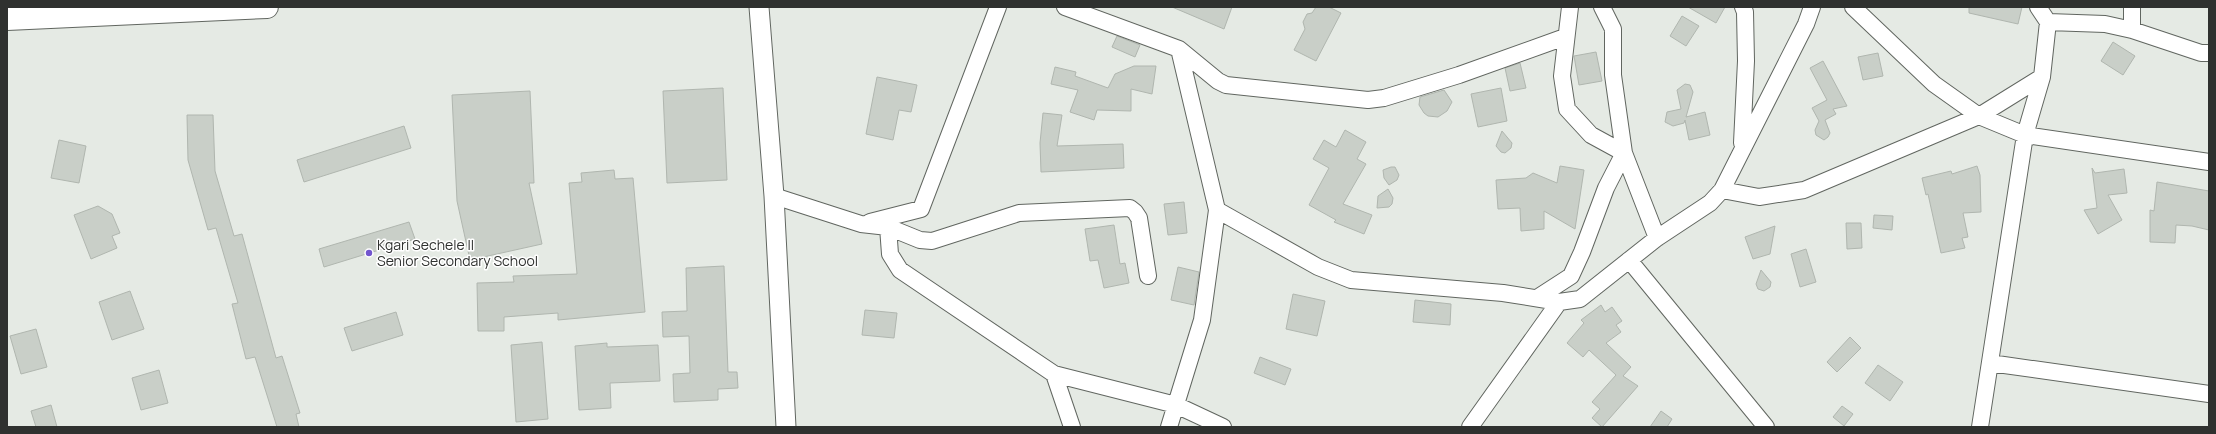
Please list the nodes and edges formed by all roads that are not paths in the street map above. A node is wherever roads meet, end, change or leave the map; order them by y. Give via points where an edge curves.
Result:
1 (268, 7) edge
2 (759, 7) edge
3 (998, 7) edge
4 (1065, 7) edge
5 (1570, 7) edge
6 (1602, 7) edge
7 (1743, 7) edge
8 (1812, 7) edge
9 (1853, 7) edge
10 (2038, 7) edge
11 (2132, 7) edge
12 (224, 8) edge
13 (7, 19) edge
14 (2048, 22) junction
15 (2132, 30) junction
16 (1565, 37) junction
17 (1179, 49) junction
18 (2209, 53) edge
19 (2042, 77) junction
20 (1979, 116) junction
21 (2025, 134) junction
22 (1742, 149) junction
23 (1624, 153) junction
24 (2209, 162) edge
25 (1722, 190) junction
26 (774, 196) junction
27 (921, 209) junction
28 (1217, 210) junction
29 (861, 224) junction
30 (888, 227) junction
31 (907, 235) junction
32 (1657, 238) junction
33 (1629, 260) junction
34 (1148, 276) dead end
35 (1538, 298) junction
36 (1559, 302) junction
37 (1990, 363) junction
38 (1054, 374) junction
39 (2209, 394) edge
40 (1176, 405) junction
41 (786, 427) edge
42 (1072, 427) edge
43 (1169, 427) edge
44 (1223, 427) edge
45 (1470, 427) edge
46 (1766, 427) edge
47 (1980, 427) edge

1 - 12 main road
2 - 26 street
3 - 27 street
4 - 17 street
5 - 16 street
6 - 23 street via 1613,29 1613,74
7 - 22 street via 1746,61
8 - 22 street via 1806,24
9 - 20 street via 1934,84
10 - 14 street
11 - 15 street
12 - 13 main road
14 - 15 street via 2099,23
14 - 19 street
15 - 18 street via 2202,53
16 - 17 street via 1451,77 1384,98 1368,100 1226,85
16 - 23 street via 1562,76 1567,109 1592,135
17 - 28 street
19 - 20 street
19 - 21 street
20 - 21 street
20 - 25 street via 1804,190 1759,198
21 - 24 street
21 - 37 street
22 - 25 street
23 - 32 street
23 - 35 street via 1606,188 1571,276
25 - 32 street via 1710,203
26 - 29 street
26 - 41 street
27 - 29 street
27 - 31 street
28 - 35 street via 1318,267 1351,280 1462,288
28 - 40 street via 1202,320
29 - 30 street
30 - 31 street
30 - 38 street via 890,254 900,270
31 - 34 street via 932,241 1019,213 1130,208 1139,218
32 - 33 street
33 - 36 street via 1580,299
33 - 46 street
35 - 36 street
36 - 45 street
37 - 39 street
37 - 47 street
38 - 40 street
38 - 42 street
40 - 43 street
40 - 44 street

